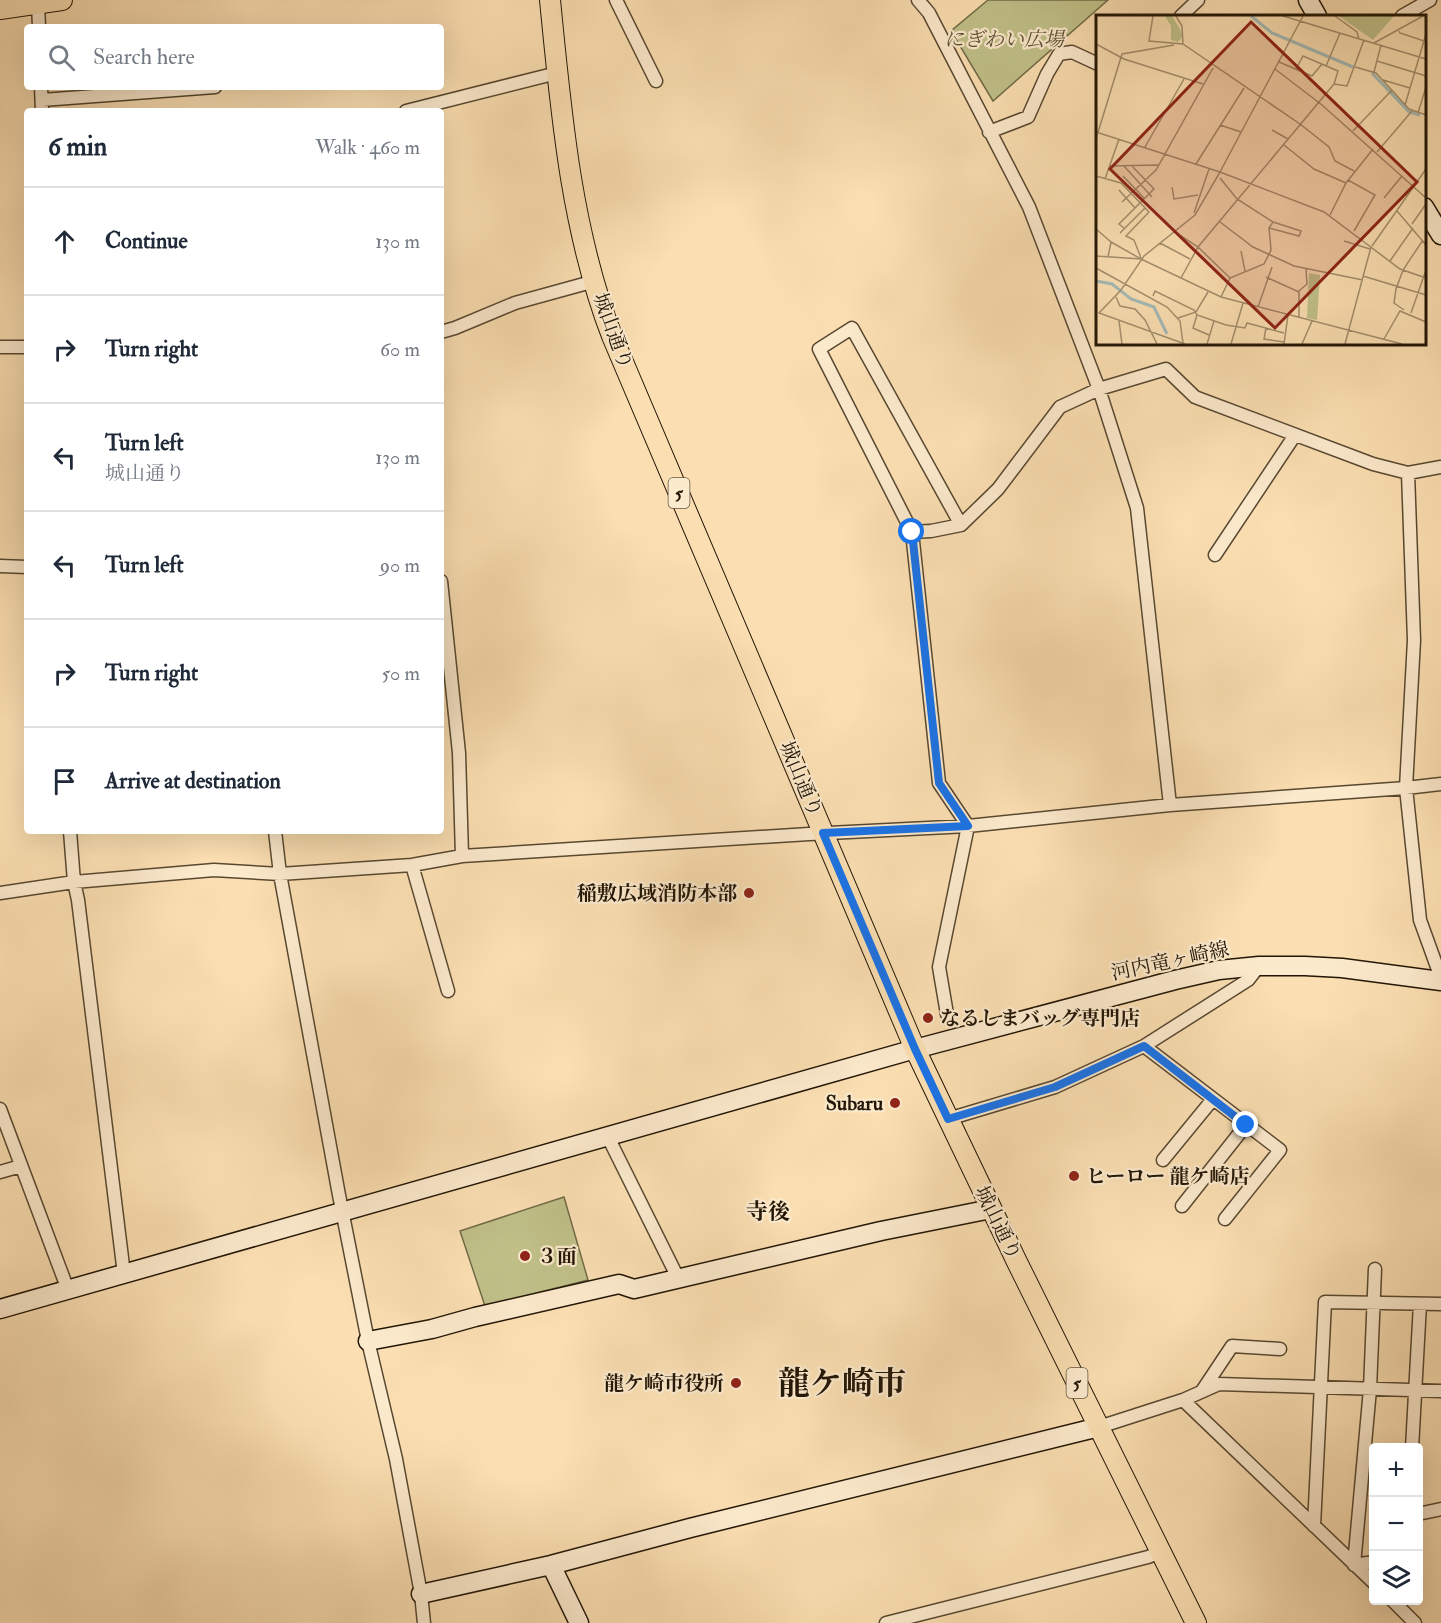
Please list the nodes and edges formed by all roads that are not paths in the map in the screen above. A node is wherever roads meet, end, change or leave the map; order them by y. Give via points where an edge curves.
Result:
1 (62, 0) edge
2 (550, 0) edge
3 (616, 0) edge
4 (918, 0) edge
5 (1198, 0) edge
6 (1308, 0) edge
7 (1430, 0) edge
8 (38, 2) edge
9 (0, 9) edge
10 (1182, 15) edge
11 (1316, 15) edge
12 (1404, 15) edge
13 (39, 24) edge
14 (1096, 63) edge
15 (557, 73) junction
16 (656, 81) dead end
17 (172, 90) edge
18 (42, 99) edge
19 (418, 108) edge
20 (989, 132) junction
21 (1426, 209) edge
22 (1441, 235) edge
23 (595, 281) junction
24 (444, 331) edge
25 (0, 347) edge
26 (24, 347) edge
27 (1099, 389) junction
28 (1295, 435) junction
29 (1441, 467) edge
30 (1408, 473) junction
31 (961, 525) junction
32 (912, 532) junction
33 (1215, 555) dead end
34 (0, 566) edge
35 (24, 567) edge
36 (444, 610) edge
37 (1441, 784) edge
38 (1406, 789) junction
39 (1170, 805) junction
40 (968, 826) junction
41 (823, 833) junction
42 (70, 834) edge
43 (275, 834) edge
44 (462, 856) junction
45 (412, 865) junction
46 (280, 874) junction
47 (74, 882) junction
48 (0, 893) edge
49 (1259, 966) junction
50 (1441, 979) edge
51 (448, 991) dead end
52 (947, 1014) dead end
53 (1144, 1046) junction
54 (915, 1049) junction
55 (1213, 1099) junction
56 (0, 1109) edge
57 (948, 1119) junction
58 (1246, 1125) junction
59 (608, 1137) junction
60 (1162, 1160) dead end
61 (21, 1166) junction
62 (0, 1172) edge
63 (1182, 1206) dead end
64 (991, 1209) junction
65 (343, 1212) junction
66 (1226, 1219) dead end
67 (1375, 1269) dead end
68 (124, 1274) junction
69 (678, 1278) junction
70 (68, 1290) junction
71 (1373, 1303) junction
72 (1420, 1304) junction
73 (1441, 1304) edge
74 (0, 1309) edge
75 (368, 1341) junction
76 (1280, 1349) dead end
77 (1321, 1387) junction
78 (1370, 1389) junction
79 (1414, 1390) junction
80 (1202, 1391) junction
81 (1441, 1391) edge
82 (1183, 1400) junction
83 (1098, 1427) junction
84 (1412, 1443) edge
85 (1441, 1509) edge
86 (1423, 1513) edge
87 (1314, 1526) junction
88 (1161, 1551) junction
89 (1369, 1563) edge
90 (551, 1565) junction
91 (1354, 1565) junction
92 (1369, 1578) edge
93 (421, 1594) junction
94 (1397, 1605) edge
95 (424, 1623) edge
96 (579, 1623) edge
97 (886, 1623) edge
98 (1196, 1623) edge
99 (1415, 1623) edge

1 - 8 main road
2 - 15 main road, 城山通り / 5
3 - 16 street
4 - 20 street via 929,13
5 - 10 street
6 - 11 street
7 - 12 street
8 - 9 main road
8 - 13 street
14 - 20 street via 1072,52 1059,54 1028,117
15 - 19 street
15 - 23 main road, 城山通り / 5 via 573,189
17 - 18 street
20 - 27 street via 1029,207
21 - 22 street
23 - 24 street via 515,303
23 - 41 main road, 城山通り / 5 via 612,336
25 - 26 street
27 - 28 street via 1166,369 1196,397
27 - 31 street via 1060,407 998,489
27 - 39 street via 1137,508
28 - 30 street
28 - 33 street
29 - 30 street
30 - 38 street via 1414,640
31 - 32 street
31 - 32 street via 852,328 819,349
32 - 40 street via 939,783
34 - 35 street
36 - 44 street via 459,753
37 - 38 street
38 - 39 street
38 - 50 street via 1420,920
39 - 40 street
40 - 41 street
40 - 52 street via 939,967
41 - 44 street
41 - 54 main road, 城山通り / 5
42 - 47 street
43 - 46 street
44 - 45 street
45 - 46 street
45 - 51 street
46 - 47 street via 214,870
46 - 65 street
47 - 48 street
47 - 68 street
49 - 50 street, 河内竜ヶ崎線 via 1342,968
49 - 53 street via 1248,980
49 - 54 street, 河内竜ヶ崎線 via 1175,980
53 - 55 street
53 - 57 street via 1055,1087
54 - 57 main road, 城山通り / 5
54 - 59 street, 河内竜ヶ崎線
55 - 58 street
55 - 60 street
56 - 61 street
57 - 64 main road, 城山通り / 5
58 - 63 street
58 - 66 street via 1280,1150
59 - 65 street, 河内竜ヶ崎線
59 - 69 street
61 - 62 street
61 - 70 street
64 - 69 street
64 - 83 main road, 城山通り / 5
65 - 68 street, 河内竜ヶ崎線
65 - 75 street
67 - 71 street
68 - 70 street, 河内竜ヶ崎線
69 - 75 street via 634,1289 619,1284
70 - 74 street, 河内竜ヶ崎線
71 - 72 street
71 - 77 street via 1325,1302
71 - 78 street
72 - 73 street
72 - 79 street
75 - 93 street via 396,1459
76 - 80 street via 1232,1346
77 - 78 street
77 - 80 street via 1219,1384
77 - 87 street
78 - 79 street
78 - 91 street
79 - 81 street
79 - 84 street
80 - 82 street
82 - 83 street
82 - 87 street
83 - 88 main road, 城山通り / 5
83 - 90 street
85 - 86 street
87 - 91 street
88 - 97 street
88 - 98 main road, 城山通り / 5
89 - 91 street
90 - 93 street
90 - 96 street
91 - 92 street
93 - 95 street
94 - 99 street

